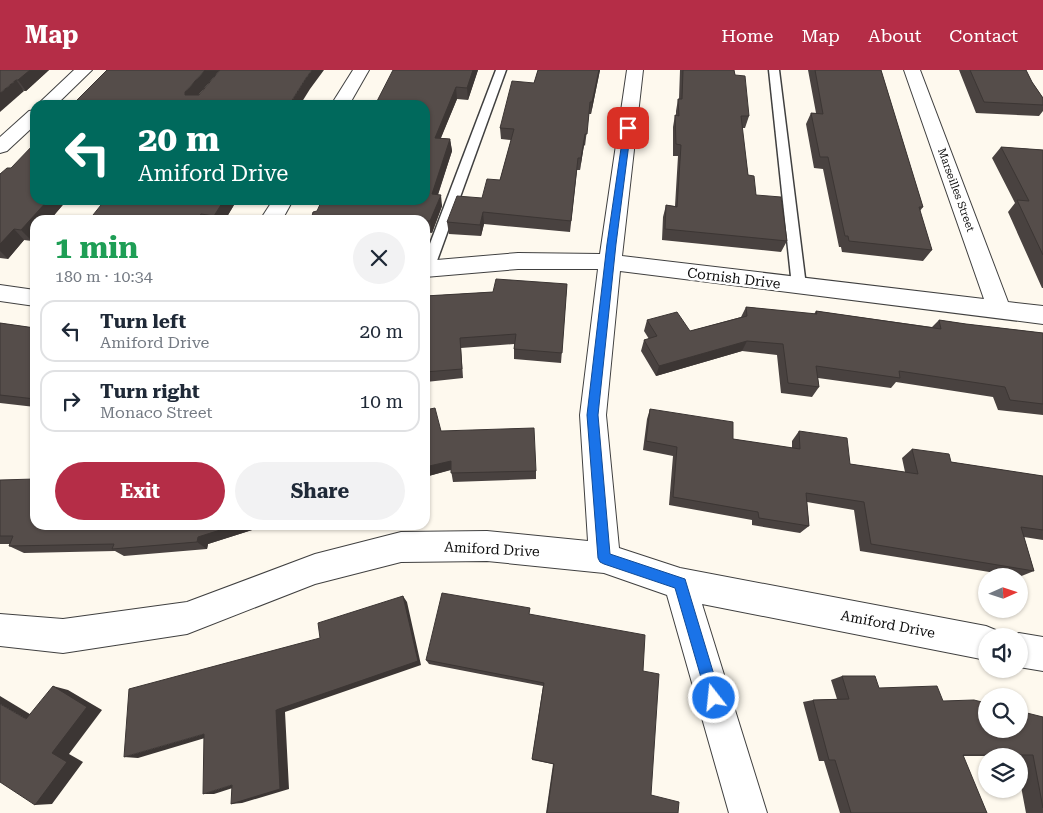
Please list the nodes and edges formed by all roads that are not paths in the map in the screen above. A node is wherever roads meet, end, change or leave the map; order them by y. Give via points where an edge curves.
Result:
1 (84, 70) edge
2 (360, 70) edge
3 (501, 70) edge
4 (635, 70) edge
5 (774, 70) edge
6 (912, 70) edge
7 (51, 100) edge
8 (343, 100) edge
9 (30, 120) edge
10 (0, 147) edge
11 (430, 258) edge
12 (610, 262) junction
13 (430, 269) edge
14 (799, 286) junction
15 (0, 293) edge
16 (30, 296) edge
17 (999, 309) junction
18 (1043, 315) edge
19 (604, 558) junction
20 (680, 584) junction
21 (0, 630) edge
22 (978, 641) edge
23 (1028, 652) edge
24 (1043, 654) edge
25 (748, 813) edge

1 - 7 street
2 - 8 street
3 - 11 lane
4 - 12 street
5 - 14 lane
6 - 17 street, Marseilles Street
9 - 10 street
12 - 13 street, Cornish Drive via 556,259
12 - 14 street, Cornish Drive
12 - 19 street via 593,415
14 - 17 street, Cornish Drive
15 - 16 street
17 - 18 street, Cornish Drive
19 - 20 street, Amiford Drive
19 - 21 street, Amiford Drive via 487,546 401,547 315,569 187,618 63,636
20 - 22 street, Amiford Drive
20 - 25 street
23 - 24 street

